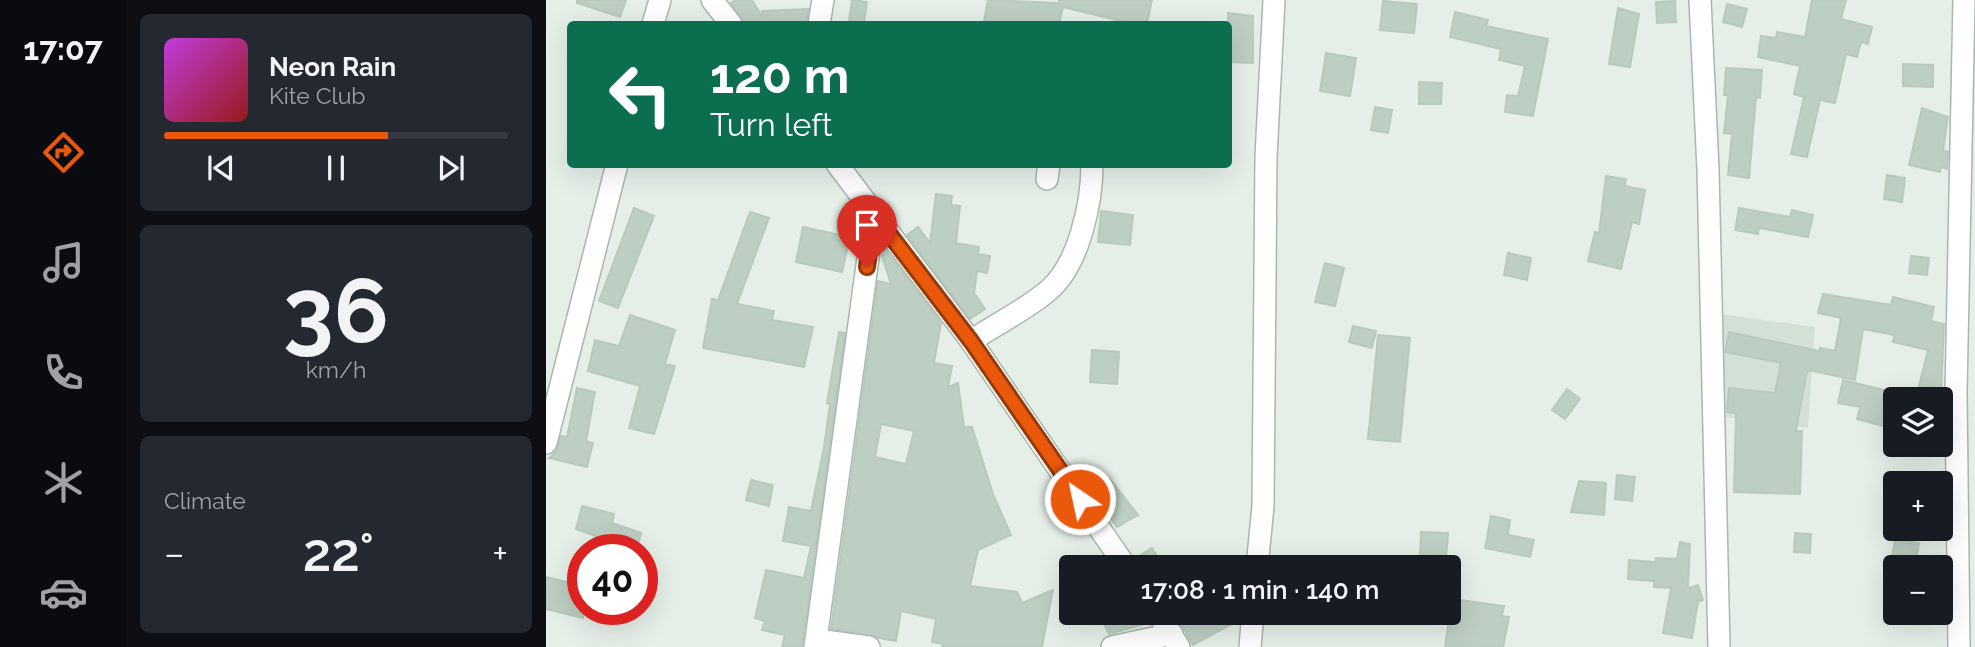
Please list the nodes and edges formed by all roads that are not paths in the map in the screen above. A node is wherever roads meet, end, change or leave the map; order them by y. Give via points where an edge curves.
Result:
1 (660, 0) edge
2 (712, 0) edge
3 (823, 0) edge
4 (1274, 0) edge
5 (1700, 0) edge
6 (1964, 0) edge
7 (654, 21) edge
8 (729, 21) edge
9 (820, 21) edge
10 (616, 168) edge
11 (840, 168) edge
12 (1092, 168) edge
13 (874, 214) junction
14 (971, 341) junction
15 (546, 443) edge
16 (1118, 555) edge
17 (1258, 555) edge
18 (1166, 625) edge
19 (1252, 625) edge
20 (1176, 641) edge
21 (816, 644) edge
22 (869, 647) edge
23 (1112, 647) edge
24 (1250, 647) edge
25 (1719, 647) edge
26 (1959, 647) edge

1 - 7 street
2 - 8 street
3 - 9 street
4 - 17 street via 1266,156 1263,506
5 - 25 street
6 - 26 street via 1956,392
10 - 15 street
11 - 13 street
12 - 14 street via 1087,212 1076,250 1050,289
13 - 14 street
13 - 21 street
14 - 16 street
18 - 20 street
19 - 24 street
20 - 23 street
21 - 22 street

